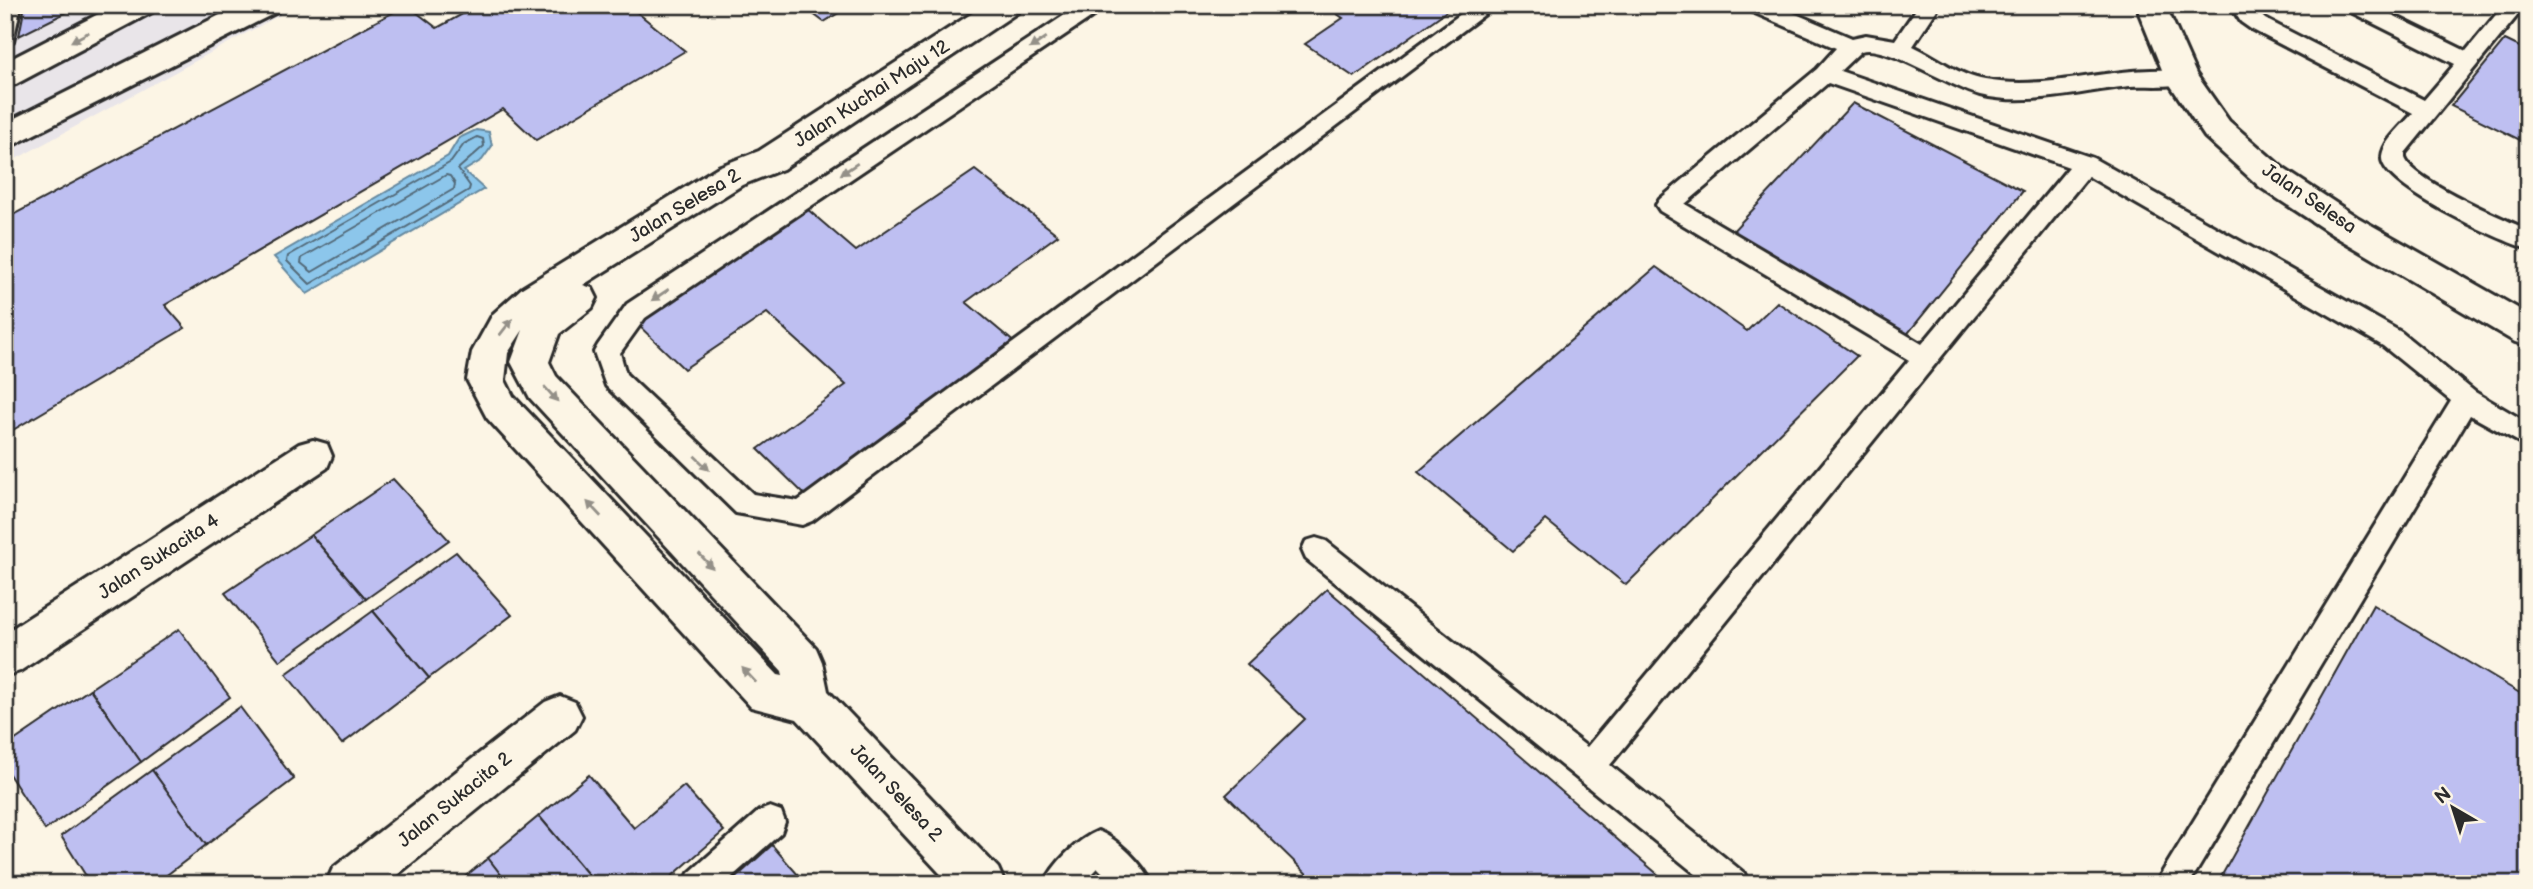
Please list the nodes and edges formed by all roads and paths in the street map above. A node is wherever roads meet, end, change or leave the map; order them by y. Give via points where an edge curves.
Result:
1 (11, 5) edge
2 (141, 5) edge
3 (266, 5) edge
4 (1007, 5) edge
5 (1095, 5) edge
6 (1487, 5) edge
7 (1755, 5) edge
8 (1930, 5) edge
9 (2154, 5) edge
10 (2240, 5) edge
11 (2354, 5) edge
12 (2507, 8) edge
13 (238, 13) edge
14 (5, 36) edge
15 (1851, 46) junction
16 (1899, 50) junction
17 (2468, 61) junction
18 (1825, 74) junction
19 (5, 76) edge
20 (2181, 77) junction
21 (2427, 111) junction
22 (5, 137) edge
23 (771, 160) joint
24 (2085, 164) junction
25 (2528, 240) edge
26 (2528, 331) edge
27 (1926, 358) junction
28 (2466, 399) junction
29 (2528, 436) edge
30 (313, 456) dead end
31 (1317, 550) dead end
32 (5, 657) edge
33 (560, 716) dead end
34 (1589, 767) junction
35 (770, 822) dead end
36 (349, 884) edge
37 (700, 884) edge
38 (982, 884) edge
39 (1060, 884) edge
40 (1136, 884) edge
41 (1733, 884) edge
42 (2171, 884) edge

1 - 14 lane
2 -> 19 street
3 - 13 street
4 - 23 street, Jalan Kuchai Maju 12
5 -> 6 lane via 636,311 607,352 615,379 746,505 802,513
7 - 15 lane
8 - 16 lane
9 - 20 street, Jalan Selesa
10 - 21 lane via 2258,24
11 - 17 lane
12 - 17 lane
13 - 22 street
15 - 16 lane via 1864,42
15 - 18 lane
16 - 20 lane via 1981,88 2000,90 2043,91 2130,78
17 - 21 lane
18 - 24 lane
18 - 27 lane via 1668,205
20 - 26 street, Jalan Selesa via 2217,129 2272,178 2345,226
21 - 25 lane via 2395,150 2395,166 2415,183
23 - 38 street, Jalan Selesa 2 via 730,176 536,298 506,324 490,352 486,380 500,407 766,693 809,701
24 - 27 lane
24 - 28 lane via 2392,339
27 - 34 lane
28 - 29 lane
28 - 42 lane
30 - 32 street, Jalan Sukacita 4
31 - 34 lane
33 - 36 street, Jalan Sukacita 2
34 - 41 lane
35 - 37 lane
39 - 40 lane via 1098,846

